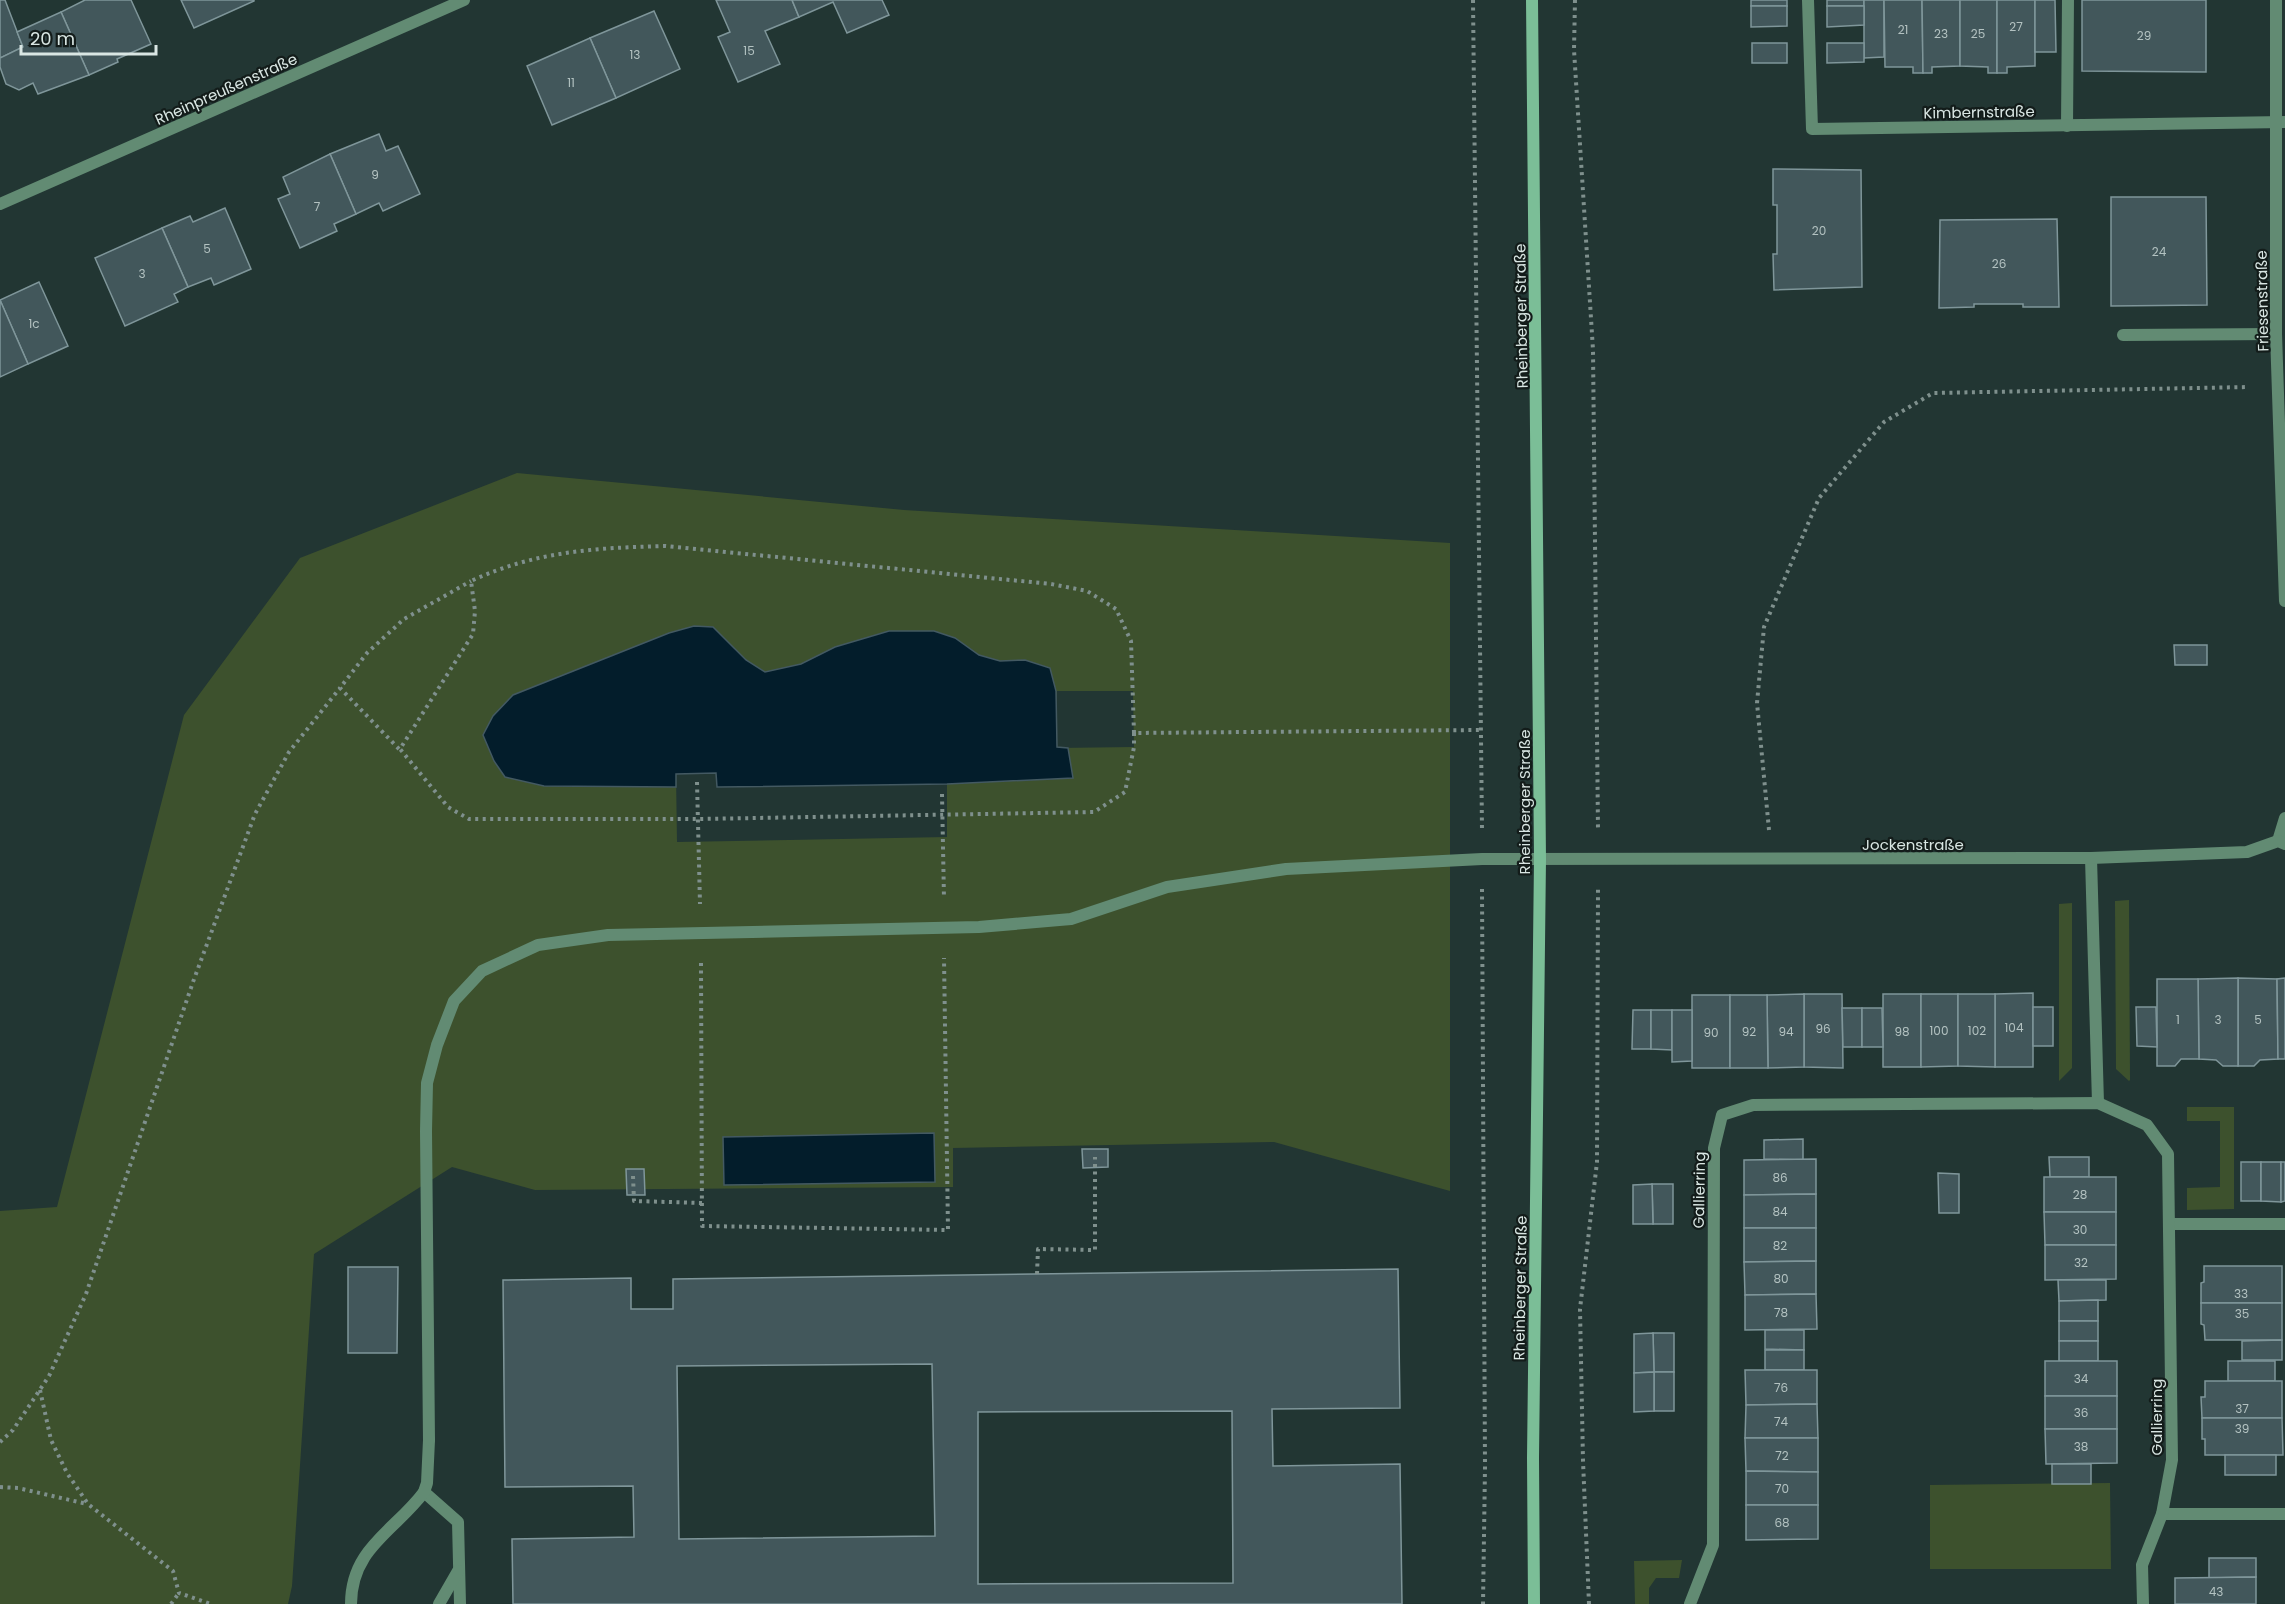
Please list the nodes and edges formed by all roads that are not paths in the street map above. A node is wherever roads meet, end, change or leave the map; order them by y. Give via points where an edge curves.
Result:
1 (464, 0) edge
2 (1532, 0) edge
3 (1808, 0) edge
4 (2068, 0) edge
5 (2276, 0) edge
6 (2280, 122) edge
7 (2067, 126) junction
8 (0, 204) edge
9 (2276, 334) junction
10 (2123, 335) dead end
11 (2285, 601) edge
12 (2285, 818) edge
13 (2282, 843) edge
14 (2091, 858) junction
15 (1540, 859) junction
16 (2098, 1103) junction
17 (2169, 1224) junction
18 (2285, 1224) edge
19 (424, 1492) junction
20 (2162, 1514) junction
21 (2285, 1514) edge
22 (459, 1569) junction
23 (351, 1604) edge
24 (439, 1604) edge
25 (460, 1604) edge
26 (1534, 1604) edge
27 (1690, 1604) edge
28 (2143, 1604) edge

1 - 8 street, Rheinpreußenstraße
2 - 15 main road, Rheinberger Straße
3 - 7 street, Kimbernstraße via 1812,129
4 - 7 street
5 - 6 street, Friesenstraße
6 - 7 street, Kimbernstraße
6 - 9 street, Friesenstraße
9 - 10 street
9 - 11 street, Friesenstraße
12 - 13 street
13 - 14 street, Jockenstraße via 2247,852
14 - 15 street, Jockenstraße
14 - 16 street
15 - 19 street, Jockenstraße via 1286,869 1167,887 1071,919 944,928 608,935 538,945 482,971 454,1001 427,1083 429,1440
15 - 26 main road, Rheinberger Straße
16 - 17 street, Gallierring via 2147,1125 2168,1154
16 - 27 street, Gallierring via 1753,1105 1722,1115 1714,1148 1713,1545
17 - 18 street
17 - 20 street, Gallierring via 2172,1460
19 - 22 street via 458,1522
19 - 23 street via 371,1545 351,1587
20 - 21 street
20 - 28 street, Gallierring via 2142,1565
22 - 24 street
22 - 25 street

